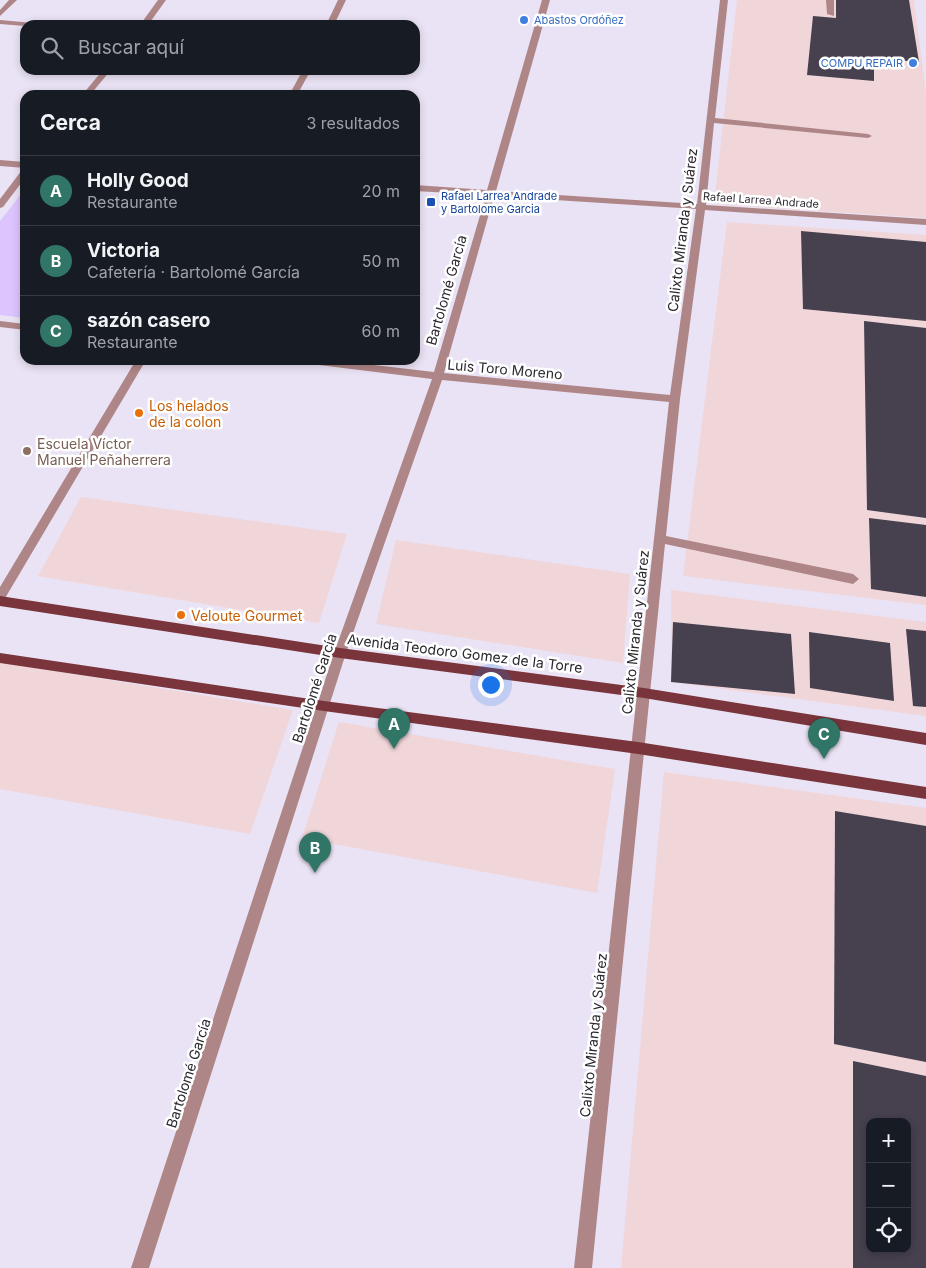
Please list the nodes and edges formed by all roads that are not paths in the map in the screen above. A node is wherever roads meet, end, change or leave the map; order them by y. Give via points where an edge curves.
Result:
1 (13, 0) edge
2 (162, 0) edge
3 (342, 0) edge
4 (546, 0) edge
5 (724, 0) edge
6 (830, 0) edge
7 (0, 14) edge
8 (831, 14) dead end
9 (148, 20) edge
10 (332, 20) edge
11 (0, 22) edge
12 (20, 24) edge
13 (103, 75) edge
14 (304, 75) edge
15 (90, 90) edge
16 (296, 90) edge
17 (710, 120) junction
18 (868, 136) dead end
19 (0, 163) edge
20 (20, 165) edge
21 (20, 178) edge
22 (420, 188) edge
23 (489, 192) junction
24 (0, 204) edge
25 (701, 208) junction
26 (926, 222) edge
27 (0, 324) edge
28 (20, 326) edge
29 (138, 365) edge
30 (345, 365) edge
31 (438, 376) junction
32 (676, 399) junction
33 (660, 539) junction
34 (853, 579) dead end
35 (0, 597) edge
36 (0, 601) edge
37 (340, 653) junction
38 (0, 658) edge
39 (644, 693) junction
40 (324, 706) junction
41 (926, 739) edge
42 (638, 748) junction
43 (926, 793) edge
44 (140, 1268) edge
45 (583, 1268) edge

1 - 7 street
2 - 9 street
3 - 10 street
4 - 23 street, Bartolomé García
5 - 17 street, Calixto Miranda y Suárez
6 - 8 street
11 - 12 street
13 - 15 street
14 - 16 street
17 - 18 street
17 - 25 street, Calixto Miranda y Suárez
19 - 20 street
21 - 24 street
22 - 23 street, Rafael Larrea Andrade
23 - 25 street, Rafael Larrea Andrade
23 - 31 street, Bartolomé García
25 - 26 street, Rafael Larrea Andrade
25 - 32 street, Calixto Miranda y Suárez
27 - 28 street
29 - 35 street
30 - 31 street, Luis Toro Moreno
31 - 32 street, Luis Toro Moreno
31 - 37 street, Bartolomé García
32 - 33 street, Calixto Miranda y Suárez
33 - 34 street
33 - 39 street, Calixto Miranda y Suárez
36 - 37 main road, Avenida Teodoro Gomez de la Torre
37 - 39 main road, Avenida Teodoro Gomez de la Torre
37 - 40 street, Bartolomé García
38 - 40 main road
39 - 41 main road, Avenida Teodoro Gomez de la Torre
39 - 42 street, Calixto Miranda y Suárez
40 - 42 main road
40 - 44 street, Bartolomé García
42 - 43 main road
42 - 45 street, Calixto Miranda y Suárez

